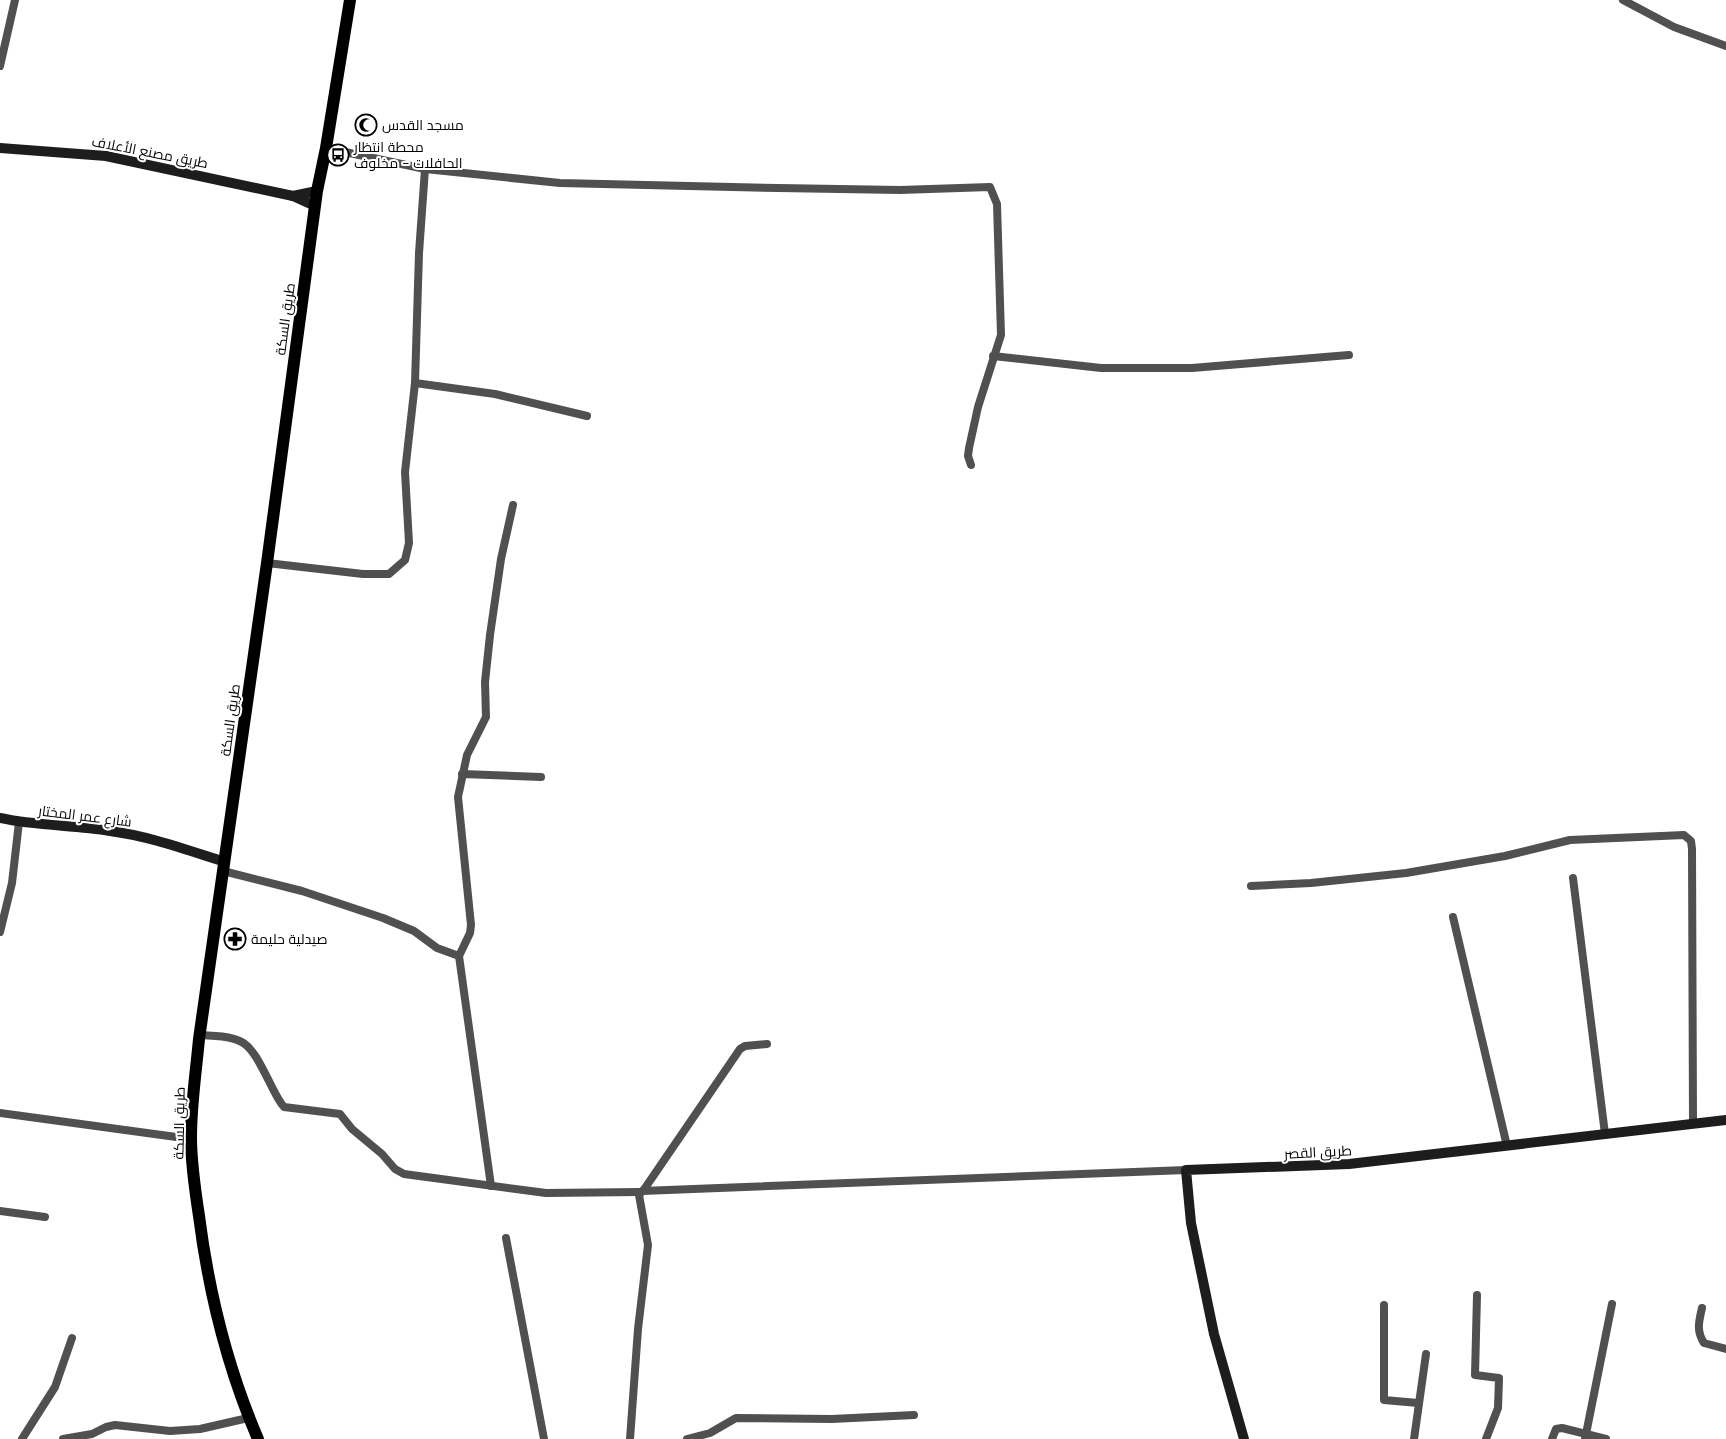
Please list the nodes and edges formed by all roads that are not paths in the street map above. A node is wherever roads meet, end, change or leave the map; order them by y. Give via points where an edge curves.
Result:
1 (15, 0) edge
2 (350, 0) edge
3 (1623, 0) edge
4 (1726, 46) edge
5 (0, 66) edge
6 (0, 148) edge
7 (326, 148) junction
8 (425, 169) junction
9 (317, 191) junction
10 (293, 196) junction
11 (315, 206) junction
12 (1349, 355) dead end
13 (993, 356) junction
14 (415, 383) junction
15 (587, 416) dead end
16 (972, 465) dead end
17 (513, 505) dead end
18 (267, 563) junction
19 (462, 774) junction
20 (541, 777) dead end
21 (0, 818) edge
22 (19, 822) junction
23 (224, 866) junction
24 (1573, 878) dead end
25 (1251, 886) dead end
26 (1453, 917) dead end
27 (0, 932) edge
28 (459, 956) junction
29 (199, 1035) junction
30 (767, 1044) dead end
31 (0, 1113) edge
32 (1726, 1120) edge
33 (1693, 1123) junction
34 (1605, 1134) junction
35 (191, 1139) junction
36 (1507, 1146) junction
37 (1186, 1170) junction
38 (491, 1186) junction
39 (641, 1192) junction
40 (0, 1211) edge
41 (45, 1217) dead end
42 (506, 1238) dead end
43 (1477, 1295) dead end
44 (1612, 1304) dead end
45 (1384, 1305) dead end
46 (1702, 1308) dead end
47 (72, 1338) dead end
48 (1726, 1349) edge
49 (1426, 1354) dead end
50 (1418, 1403) junction
51 (914, 1415) dead end
52 (248, 1418) junction
53 (1585, 1436) edge
54 (22, 1439) edge
55 (63, 1439) edge
56 (258, 1439) edge
57 (544, 1439) edge
58 (630, 1439) edge
59 (687, 1439) edge
60 (1244, 1439) edge
61 (1414, 1439) edge
62 (1486, 1439) edge
63 (1552, 1439) edge
64 (1606, 1439) edge

1 - 5 street
2 - 7 main road, طريق السكة
3 - 4 street via 1674,27
6 - 10 street, طريق مصنع الأعلاف via 106,156
7 - 8 street
7 - 9 main road, طريق السكة
8 - 13 street via 570,183 787,189 990,188 997,204 1001,335
8 - 14 street
9 - 10 street, طريق مصنع الأعلاف
9 - 11 main road, طريق السكة
10 - 11 street, طريق مصنع الأعلاف
11 - 18 main road, طريق السكة
12 - 13 street via 1192,368 1110,368
13 - 16 street via 969,448
14 - 15 street via 495,394
14 - 18 street via 405,472 409,544 400,566 389,574
17 - 19 street via 490,635 485,682 486,717 467,755
18 - 23 main road, طريق السكة
19 - 20 street
19 - 28 street via 458,809 471,925
21 - 22 street, شارع عمر المختار
22 - 23 street, شارع عمر المختار via 139,836
22 - 27 street via 12,883
23 - 28 street via 383,918 414,931 437,948
23 - 29 main road, طريق السكة
24 - 34 street
25 - 33 street via 1406,873 1505,856 1570,840 1684,835 1691,841 1692,849
26 - 36 street
28 - 38 street
29 - 35 main road, طريق السكة
29 - 38 street via 232,1037 243,1042 261,1065 284,1107 340,1114 399,1173
30 - 39 street via 740,1049
31 - 35 street
32 - 33 street, طريق القصر
33 - 34 street, طريق القصر
34 - 36 street, طريق القصر
35 - 52 main road, طريق السكة via 208,1284 221,1337
36 - 37 street, طريق القصر via 1349,1164
37 - 39 street
37 - 60 street via 1191,1223 1214,1334
38 - 39 street via 546,1193
39 - 58 street via 648,1245
40 - 41 street
42 - 57 street
43 - 62 street via 1475,1375 1499,1378 1498,1408
44 - 53 street
45 - 50 street via 1384,1400
46 - 48 street via 1699,1335 1704,1343
47 - 54 street via 55,1387
49 - 50 street
50 - 61 street
51 - 59 street via 832,1419 736,1418 710,1433
52 - 55 street via 200,1429 170,1431 115,1425 92,1434
52 - 56 main road, طريق السكة
53 - 63 street via 1562,1428 1556,1429
53 - 64 street

